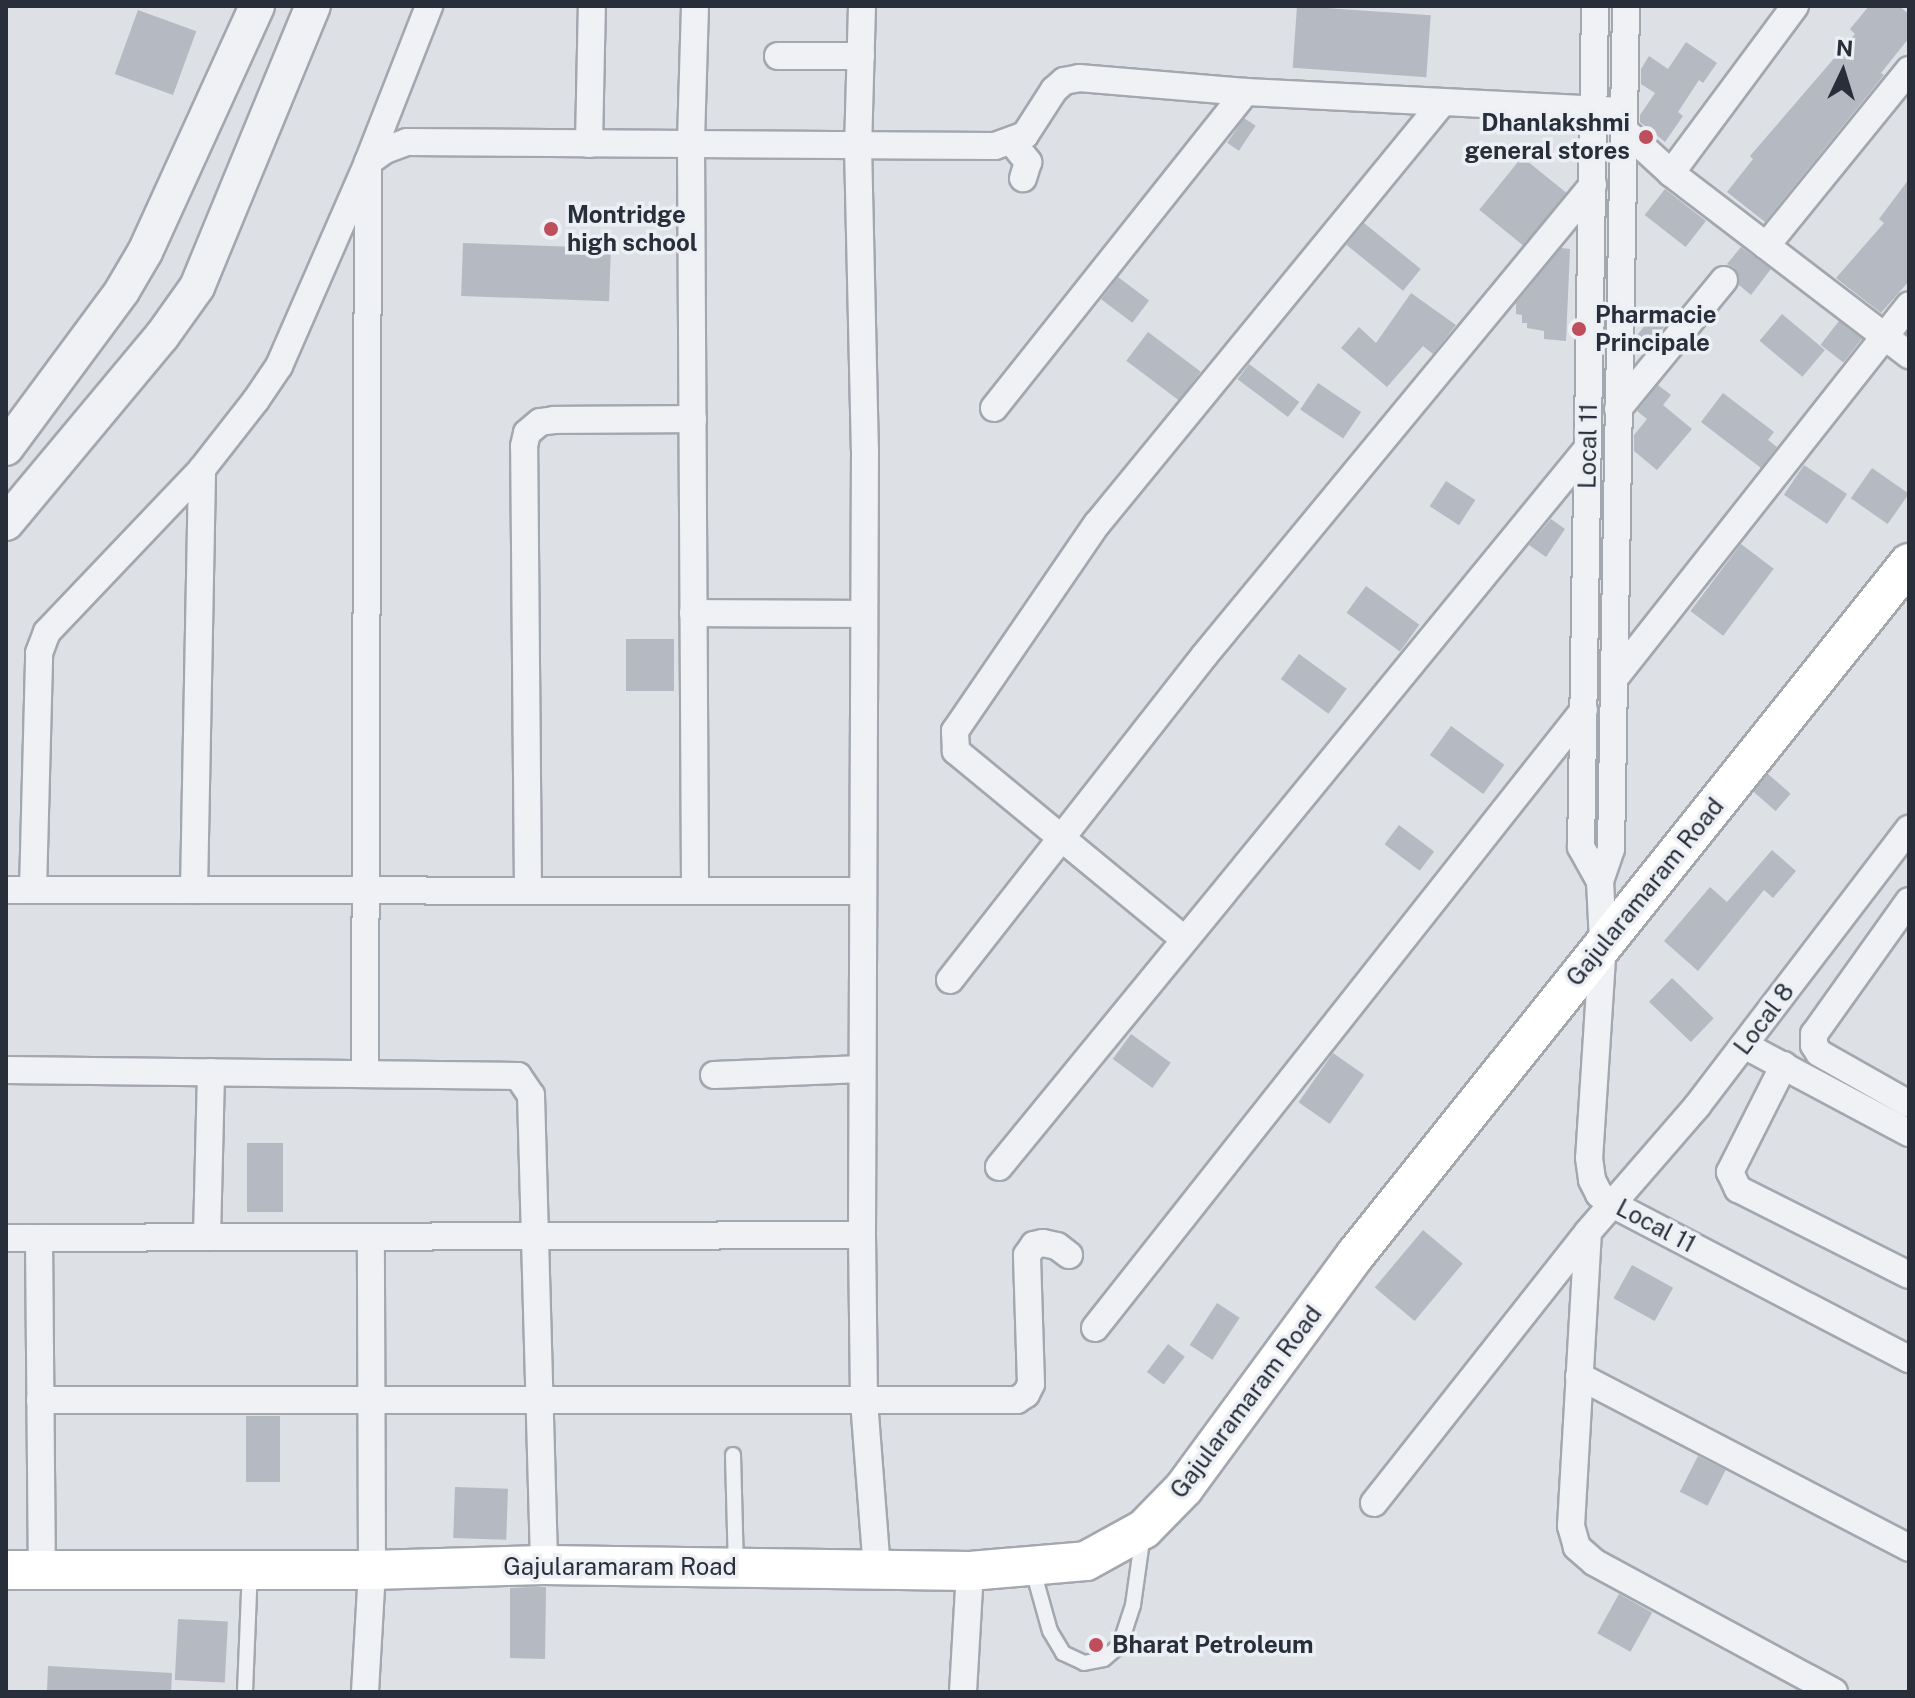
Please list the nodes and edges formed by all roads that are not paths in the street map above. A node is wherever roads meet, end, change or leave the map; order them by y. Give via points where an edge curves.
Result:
1 (257, 6) edge
2 (313, 6) edge
3 (429, 6) edge
4 (592, 6) edge
5 (695, 6) edge
6 (862, 6) edge
7 (1595, 6) edge
8 (1626, 6) edge
9 (1795, 6) edge
10 (778, 56) dead end
11 (861, 56) junction
12 (1909, 70) edge
13 (1245, 92) junction
14 (1442, 103) junction
15 (1594, 109) junction
16 (1624, 120) junction
17 (1012, 142) junction
18 (589, 144) junction
19 (691, 144) junction
20 (858, 146) junction
21 (368, 162) junction
22 (1671, 173) junction
23 (1023, 178) dead end
24 (1593, 185) junction
25 (1766, 246) junction
26 (1724, 280) dead end
27 (1909, 306) edge
28 (1886, 338) junction
29 (1909, 355) edge
30 (1590, 358) junction
31 (1620, 358) junction
32 (994, 408) dead end
33 (1618, 409) junction
34 (693, 419) junction
35 (6, 448) edge
36 (1588, 448) junction
37 (202, 469) junction
38 (6, 523) edge
39 (1909, 563) edge
40 (693, 613) junction
41 (862, 614) junction
42 (1585, 629) junction
43 (1615, 629) junction
44 (1614, 679) junction
45 (1584, 710) junction
46 (1909, 829) edge
47 (1063, 839) junction
48 (1600, 881) junction
49 (6, 890) edge
50 (33, 890) junction
51 (194, 890) junction
52 (366, 890) junction
53 (528, 890) junction
54 (695, 890) junction
55 (863, 891) junction
56 (1909, 901) edge
57 (1184, 939) junction
58 (1603, 943) junction
59 (950, 980) dead end
60 (1744, 1045) junction
61 (1784, 1065) junction
62 (862, 1069) junction
63 (6, 1070) edge
64 (211, 1072) junction
65 (365, 1074) junction
66 (714, 1075) dead end
67 (1908, 1101) edge
68 (1909, 1133) edge
69 (999, 1167) dead end
70 (1614, 1205) junction
71 (1588, 1232) junction
72 (862, 1235) junction
73 (207, 1237) junction
74 (537, 1237) junction
75 (6, 1238) edge
76 (39, 1238) junction
77 (371, 1238) junction
78 (1069, 1255) dead end
79 (1909, 1275) edge
80 (1095, 1328) dead end
81 (1909, 1359) edge
82 (1579, 1376) junction
83 (372, 1398) junction
84 (40, 1400) junction
85 (864, 1401) junction
86 (540, 1402) junction
87 (733, 1455) dead end
88 (1374, 1503) dead end
89 (1144, 1529) junction
90 (1909, 1548) edge
91 (544, 1565) junction
92 (1032, 1565) junction
93 (736, 1567) junction
94 (877, 1569) junction
95 (24, 1570) edge
96 (250, 1570) junction
97 (372, 1570) junction
98 (970, 1571) junction
99 (245, 1692) edge
100 (365, 1692) edge
101 (963, 1692) edge
102 (1834, 1692) edge

1 - 35 street via 145,252
2 - 38 street via 197,287
3 - 21 street
4 - 18 street
5 - 19 street
6 - 11 street
7 - 15 street, Local 11
8 - 16 street, Local 11
9 - 22 street
10 - 11 street
11 - 20 street
12 - 25 street
13 - 14 street
13 - 17 street via 1064,81 1025,135
13 - 32 street
14 - 15 street
14 - 47 street via 1097,524 960,719 956,751
15 - 16 street
15 - 24 street, Local 11
16 - 22 street
16 - 31 street, Local 11
17 - 20 street
17 - 23 street via 1028,162
18 - 19 street
18 - 21 street via 407,142
19 - 20 street
19 - 34 street
20 - 41 street via 865,450
21 - 37 street via 279,366
21 - 52 street
22 - 25 street
24 - 30 street, Local 11
24 - 47 street via 1204,656
25 - 28 street
26 - 33 street
27 - 28 street
28 - 29 street
28 - 44 street
30 - 31 street
30 - 36 street, Local 11
31 - 33 street, Local 11
33 - 43 street, Local 11
34 - 40 street
34 - 53 street via 554,420 540,422 527,433
36 - 42 street, Local 11
36 - 57 street
37 - 50 street via 47,632 39,653
37 - 51 street
39 - 58 main road, Gajularamaram Road
40 - 41 street
40 - 54 street
41 - 55 street
42 - 43 street
42 - 45 street, Local 11
43 - 44 street, Local 11
44 - 48 street, Local 11 via 1611,849
45 - 48 street, Local 11 via 1581,847
45 - 80 street
46 - 60 street, Local 8
47 - 57 street
47 - 59 street
48 - 58 street, Local 11
49 - 50 street
50 - 51 street
51 - 52 street
52 - 53 street
52 - 65 street
53 - 54 street
54 - 55 street
55 - 62 street
56 - 67 street via 1814,1034 1819,1053
57 - 69 street
58 - 70 street, Local 11 via 1589,1158 1599,1194
58 - 89 main road, Gajularamaram Road via 1356,1254 1184,1488
60 - 61 street
60 - 70 street, Local 8
61 - 68 street
61 - 79 street via 1730,1172 1738,1189
62 - 66 street
62 - 72 street
63 - 64 street
64 - 65 street
64 - 73 street
65 - 74 street via 518,1076 531,1095
70 - 71 street, Local 8
70 - 81 street, Local 11
71 - 82 street
71 - 88 street, Local 8
72 - 74 street
72 - 85 street
73 - 76 street
73 - 77 street
74 - 77 street
74 - 86 street
75 - 76 street
76 - 84 street
77 - 83 street
78 - 85 street via 1043,1243 1027,1255 1031,1384 1026,1394 1017,1400
82 - 90 street
82 - 102 street via 1571,1526 1577,1547 1594,1562
83 - 84 street
83 - 86 street
83 - 97 street
84 - 95 street
85 - 86 street
85 - 94 street
86 - 91 street
87 - 93 lane
89 - 92 main road, Gajularamaram Road via 1086,1561
89 - 92 lane via 1133,1605 1120,1645 1104,1659 1084,1663 1063,1653 1050,1631
91 - 93 main road, Gajularamaram Road
91 - 97 main road, Gajularamaram Road
92 - 98 main road, Gajularamaram Road
93 - 94 main road, Gajularamaram Road
94 - 98 main road, Gajularamaram Road
95 - 96 main road, Gajularamaram Road
96 - 97 main road, Gajularamaram Road
96 - 99 lane
97 - 100 street
98 - 101 street

